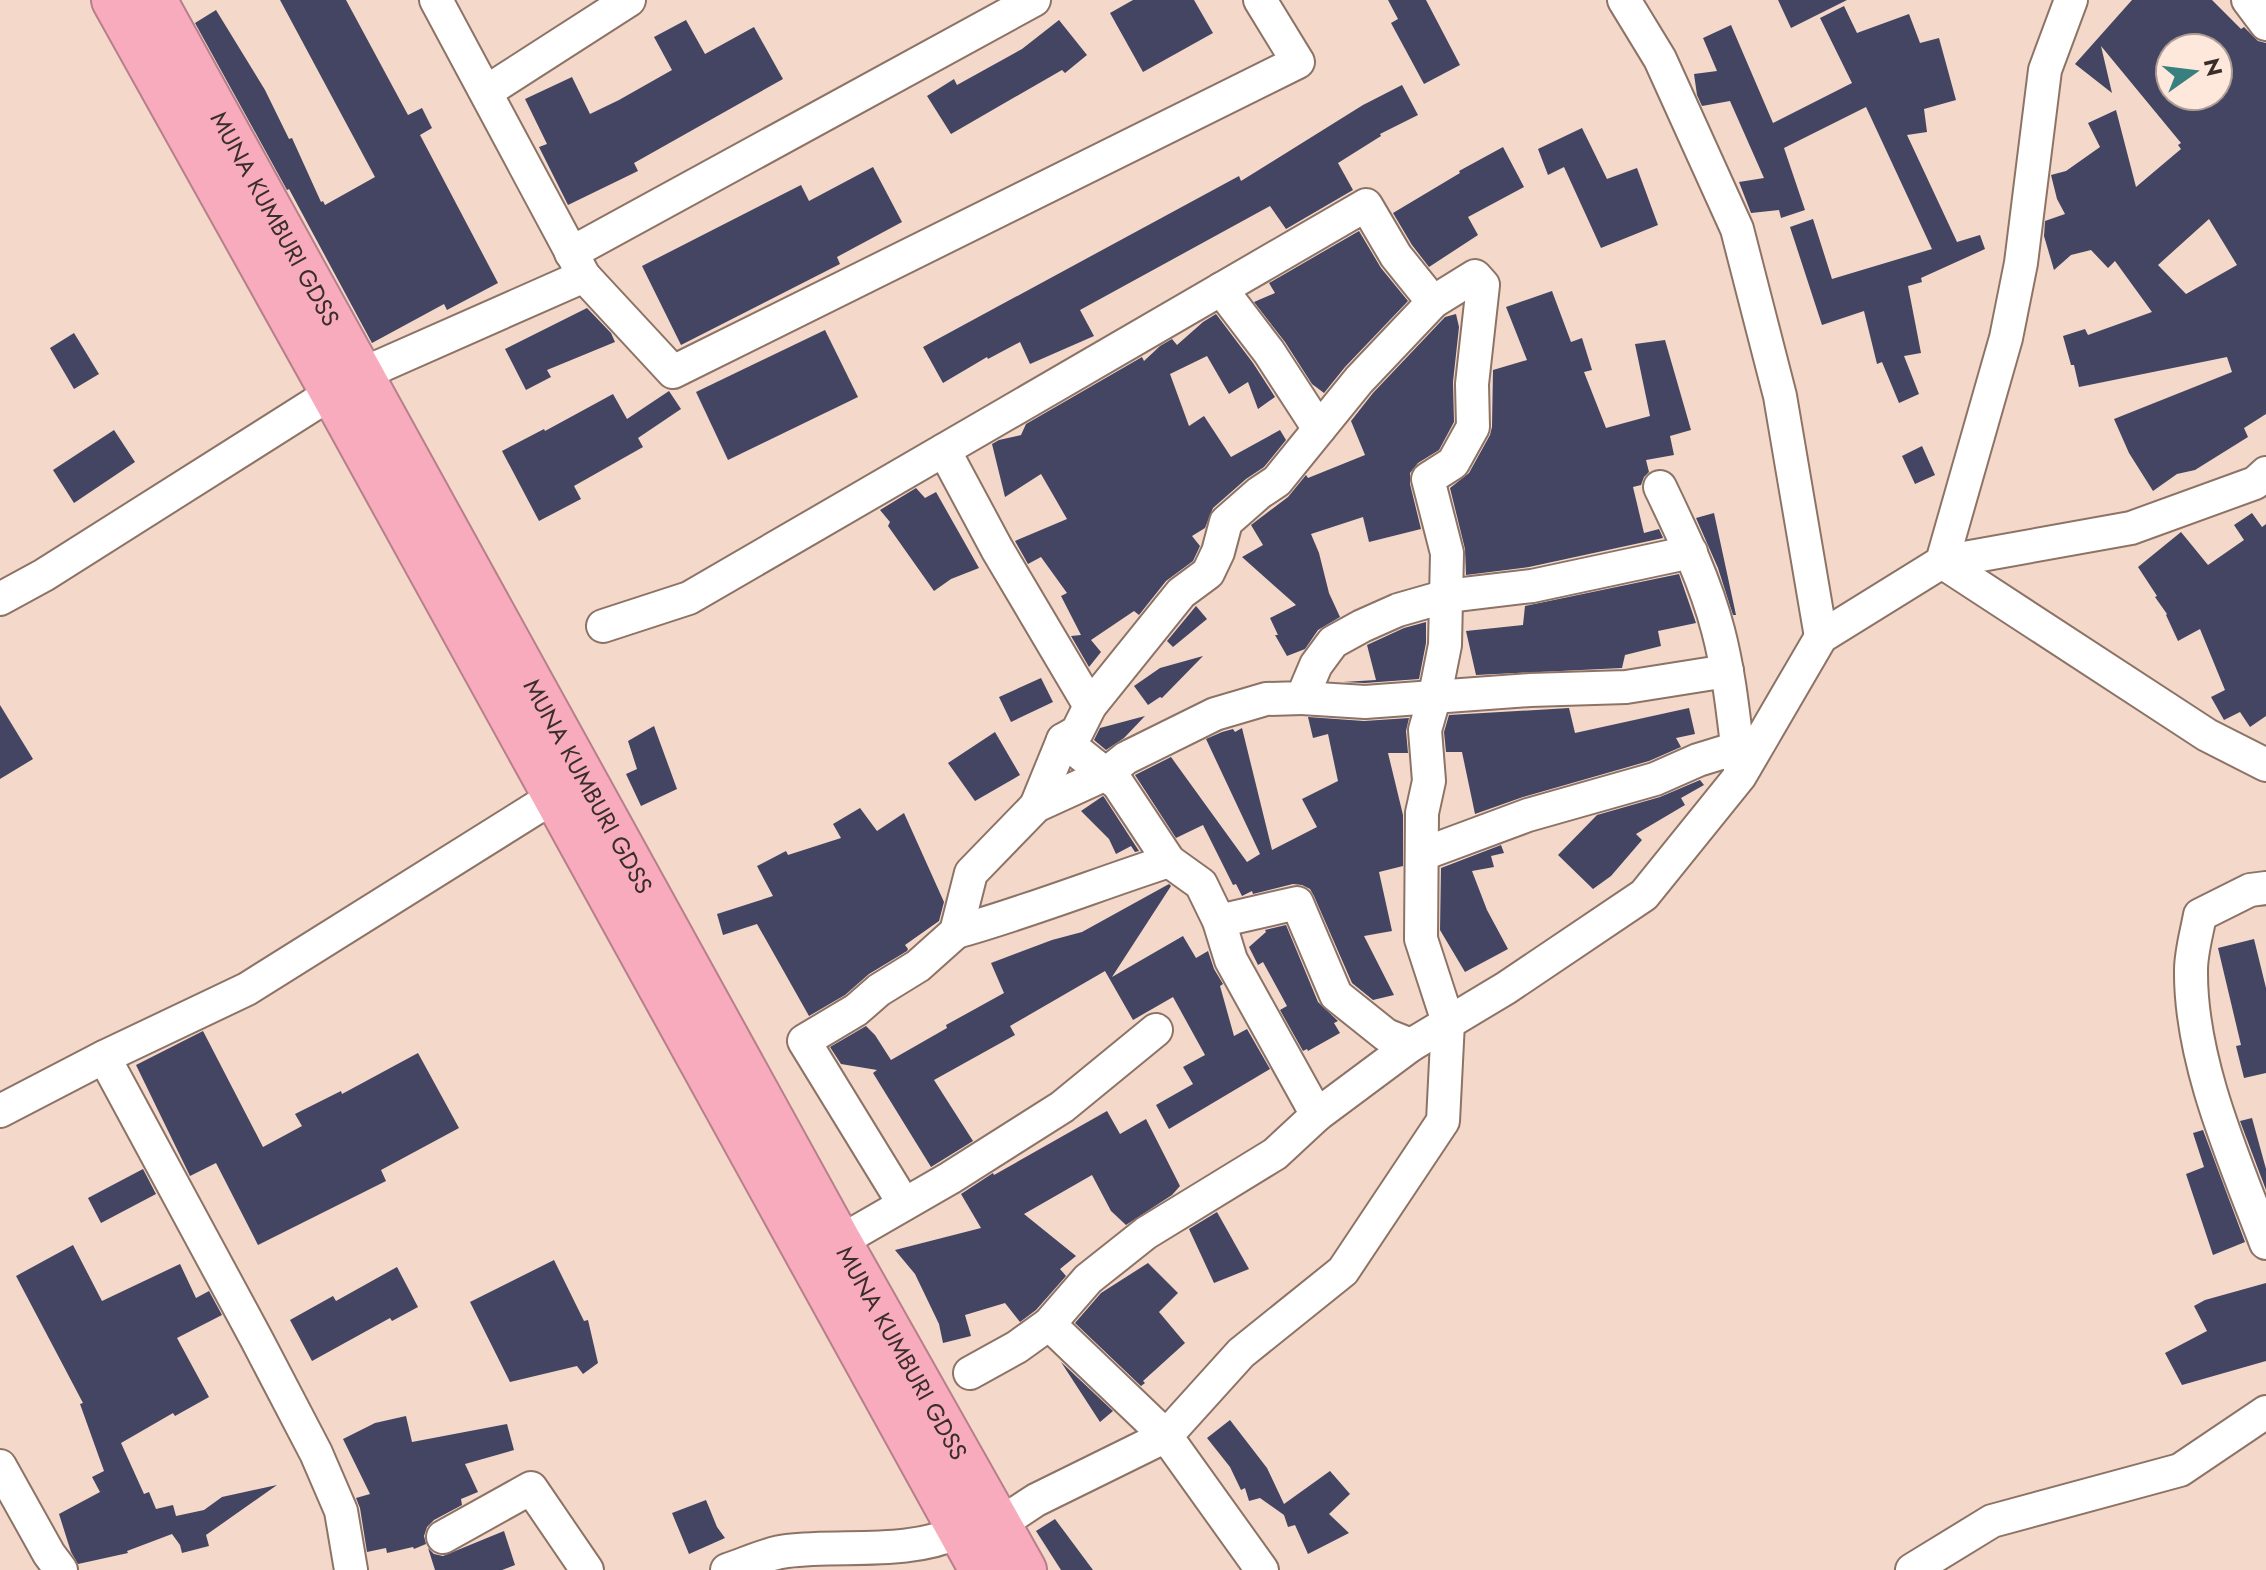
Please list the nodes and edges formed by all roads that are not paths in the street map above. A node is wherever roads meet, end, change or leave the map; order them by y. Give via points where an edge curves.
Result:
1 (114, 0) edge
2 (154, 0) edge
3 (436, 0) edge
4 (629, 0) edge
5 (1034, 0) edge
6 (1260, 0) edge
7 (1624, 0) edge
8 (2071, 0) edge
9 (2248, 0) edge
10 (2266, 24) edge
11 (486, 92) junction
12 (578, 264) junction
13 (1221, 289) junction
14 (1433, 302) junction
15 (346, 383) junction
16 (1319, 429) junction
17 (944, 450) junction
18 (2266, 473) edge
19 (1660, 487) dead end
20 (1691, 552) junction
21 (1942, 562) junction
22 (1447, 596) junction
23 (0, 599) edge
24 (603, 626) dead end
25 (1821, 637) junction
26 (1727, 671) junction
27 (1435, 695) junction
28 (1302, 698) junction
29 (1090, 706) junction
30 (1063, 740) junction
31 (1739, 762) junction
32 (2266, 765) edge
33 (1106, 774) junction
34 (555, 796) junction
35 (1036, 806) junction
36 (1423, 854) junction
37 (1169, 861) junction
38 (2266, 888) edge
39 (1219, 921) junction
40 (956, 932) junction
41 (1448, 1022) junction
42 (1156, 1030) dead end
43 (1411, 1045) junction
44 (104, 1057) junction
45 (0, 1111) edge
46 (1317, 1115) junction
47 (904, 1204) junction
48 (839, 1242) junction
49 (2266, 1243) edge
50 (1049, 1324) junction
51 (970, 1373) dead end
52 (2266, 1412) edge
53 (1166, 1436) junction
54 (0, 1466) edge
55 (979, 1528) junction
56 (443, 1537) dead end
57 (61, 1570) edge
58 (351, 1570) edge
59 (587, 1570) edge
60 (727, 1570) edge
61 (982, 1570) edge
62 (1024, 1570) edge
63 (1262, 1570) edge
64 (1912, 1570) edge

1 - 15 highway, MUNA KUMBURI GDSS
2 - 15 highway, MUNA KUMBURI GDSS
3 - 11 street
4 - 11 street
5 - 12 street
6 - 12 street via 1298,62 673,372
7 - 25 street via 1660,59 1737,229 1780,396
8 - 21 street via 2045,70 2021,263 2006,338
9 - 10 street
11 - 12 street
12 - 15 street
13 - 14 street via 1366,205 1396,256
13 - 16 street
13 - 17 street
14 - 16 street
14 - 22 street via 1475,276 1483,285 1472,384 1473,427 1453,463 1428,479 1447,553
15 - 23 street
15 - 34 highway, MUNA KUMBURI GDSS
15 - 48 highway, MUNA KUMBURI GDSS
16 - 29 street via 1277,481 1226,522 1208,573 1181,593
17 - 24 street via 689,598
17 - 29 street
18 - 21 street via 2255,483 2131,528
19 - 20 street
20 - 22 street via 1532,586
20 - 26 street
21 - 25 street
21 - 32 street via 2207,735
22 - 27 street
22 - 28 street via 1398,610 1333,642
25 - 31 street
26 - 27 street via 1626,687
26 - 31 street
27 - 28 street via 1365,702
27 - 36 street via 1425,730 1429,781 1422,813
28 - 33 street via 1266,699 1215,714 1126,758
29 - 30 street via 1077,732
30 - 33 street
30 - 35 street
31 - 36 street via 1698,760 1655,779 1528,815
31 - 41 street via 1644,895
33 - 35 street
33 - 37 street
34 - 44 street via 247,989
34 - 55 highway, MUNA KUMBURI GDSS
35 - 40 street via 971,873
36 - 41 street via 1421,939
37 - 39 street via 1201,884
37 - 40 street
38 - 49 street via 2250,890 2200,915 2191,968 2196,1039
39 - 43 street via 1297,903 1336,995 1386,1035
39 - 46 street via 1231,960
40 - 47 street via 918,966 804,1041
41 - 43 street
41 - 53 street via 1443,1121 1343,1271 1241,1353
42 - 47 street via 1062,1107
43 - 46 street
44 - 45 street
44 - 58 street via 316,1453 341,1511
46 - 50 street via 1275,1154 1135,1242 1088,1279
47 - 48 street
48 - 55 highway, MUNA KUMBURI GDSS
50 - 51 street
50 - 53 street
52 - 64 street via 2180,1470 1992,1521
53 - 55 street
53 - 63 street
54 - 57 street
55 - 60 street via 909,1546 784,1551
55 - 61 highway, MUNA KUMBURI GDSS
55 - 62 highway, MUNA KUMBURI GDSS
56 - 59 street via 531,1488

